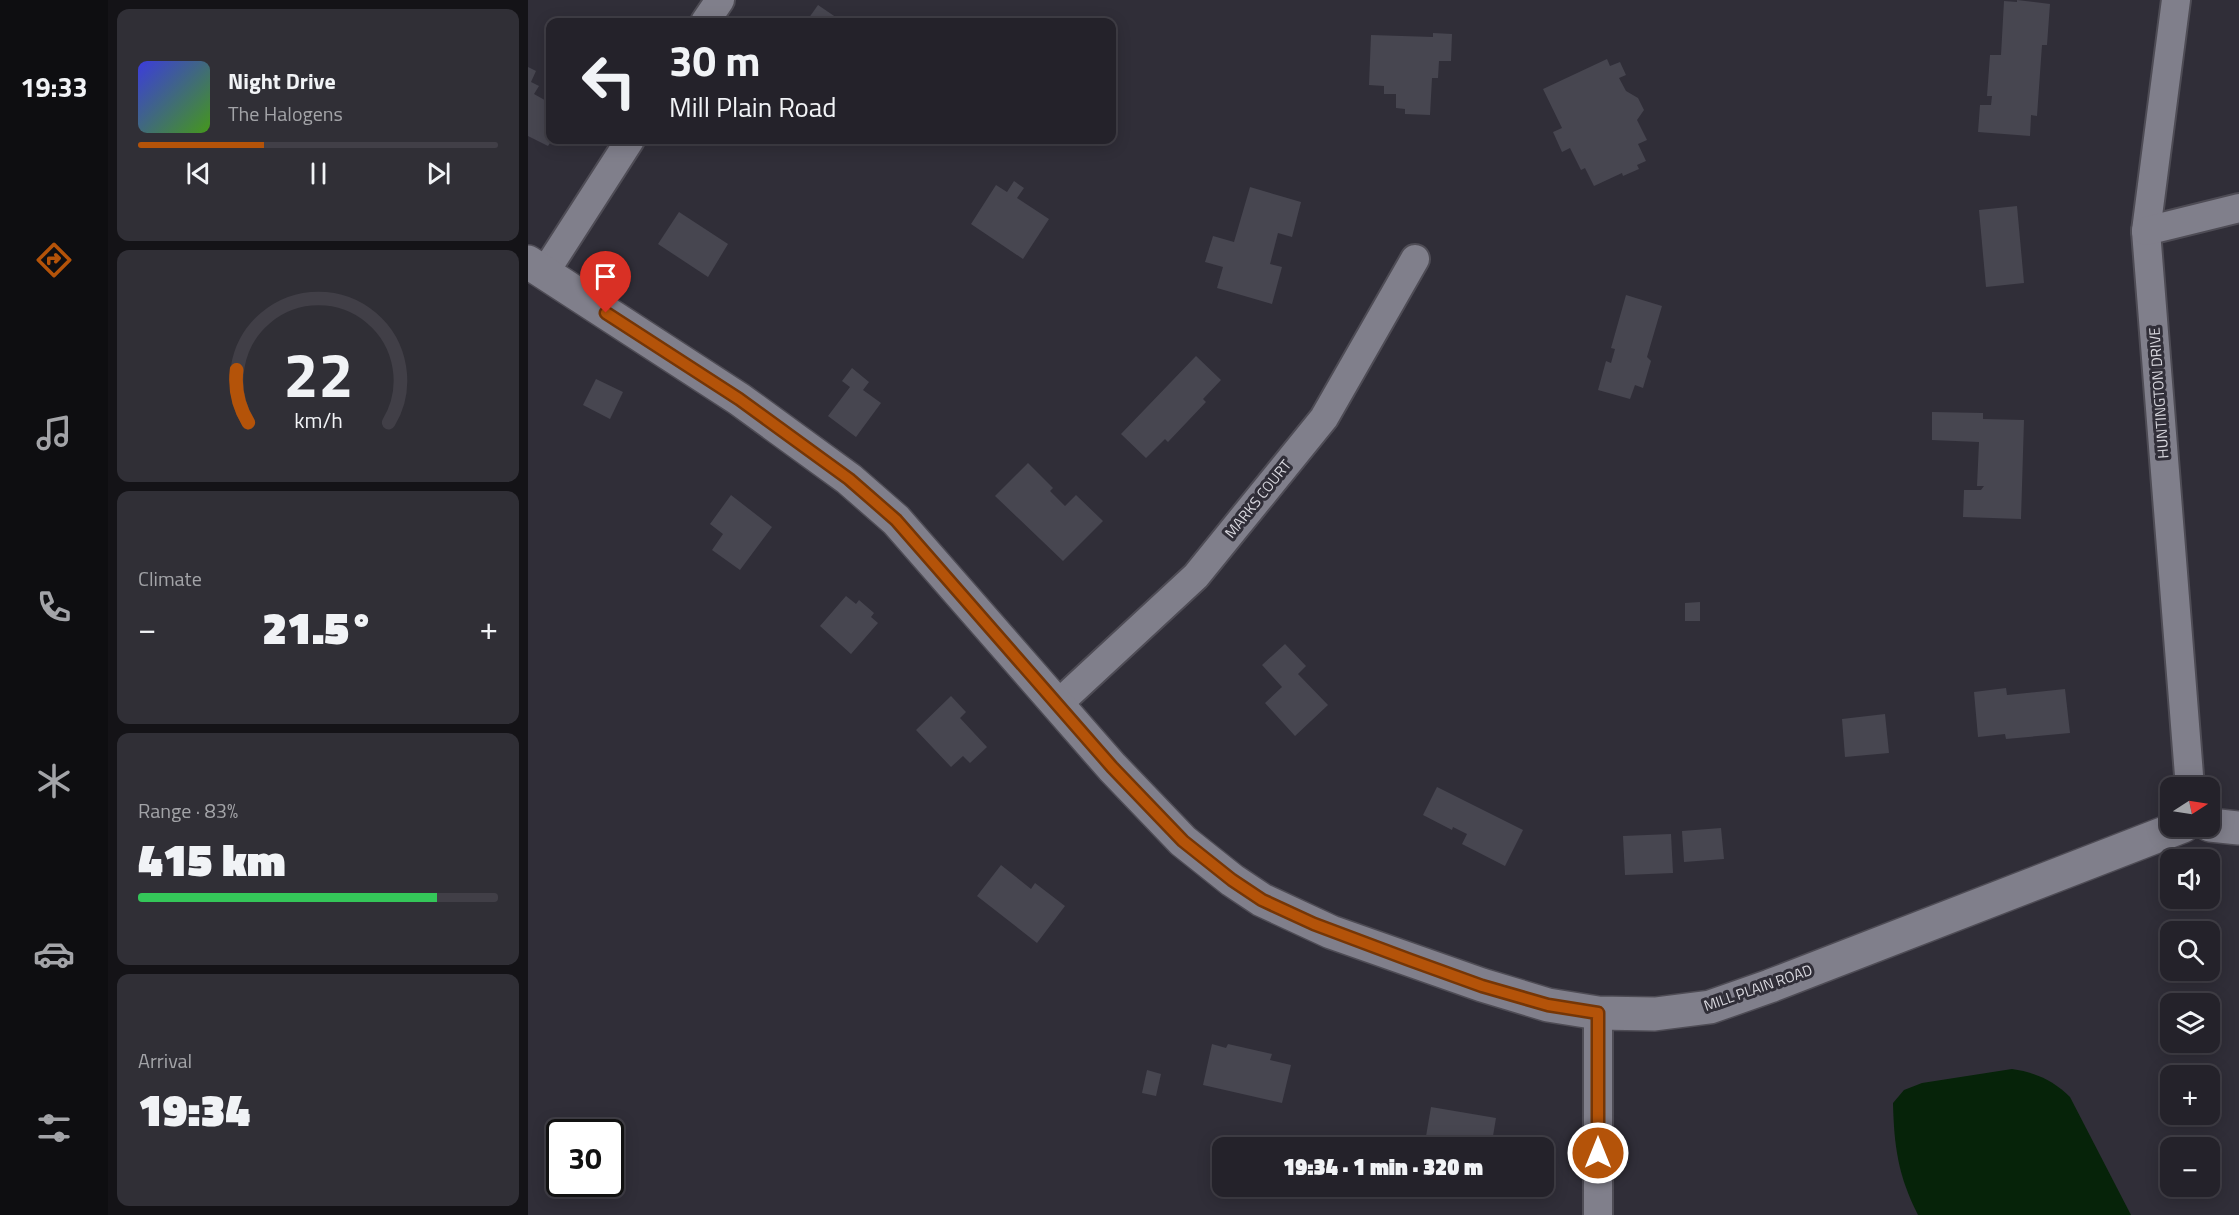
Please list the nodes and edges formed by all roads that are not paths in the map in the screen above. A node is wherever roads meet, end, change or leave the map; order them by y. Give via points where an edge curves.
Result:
1 (720, 0) edge
2 (2176, 0) edge
3 (708, 18) edge
4 (627, 144) edge
5 (2239, 208) edge
6 (2146, 231) junction
7 (1415, 259) dead end
8 (536, 267) edge
9 (1058, 704) junction
10 (2189, 777) edge
11 (2220, 826) edge
12 (2239, 828) edge
13 (2160, 835) edge
14 (1598, 1013) junction
15 (1598, 1215) edge

1 - 3 street
2 - 6 street, HUNTINGTON DRIVE
4 - 8 street
5 - 6 street
6 - 10 street, HUNTINGTON DRIVE
7 - 9 street, MARKS COURT via 1324,418 1196,576
8 - 9 street, MILL PLAIN ROAD via 739,399 849,479 896,520
9 - 14 street, MILL PLAIN ROAD via 1183,841 1262,900 1331,932 1482,986 1548,1005
11 - 12 street
13 - 14 street, MILL PLAIN ROAD via 1710,1007 1655,1014
14 - 15 street

